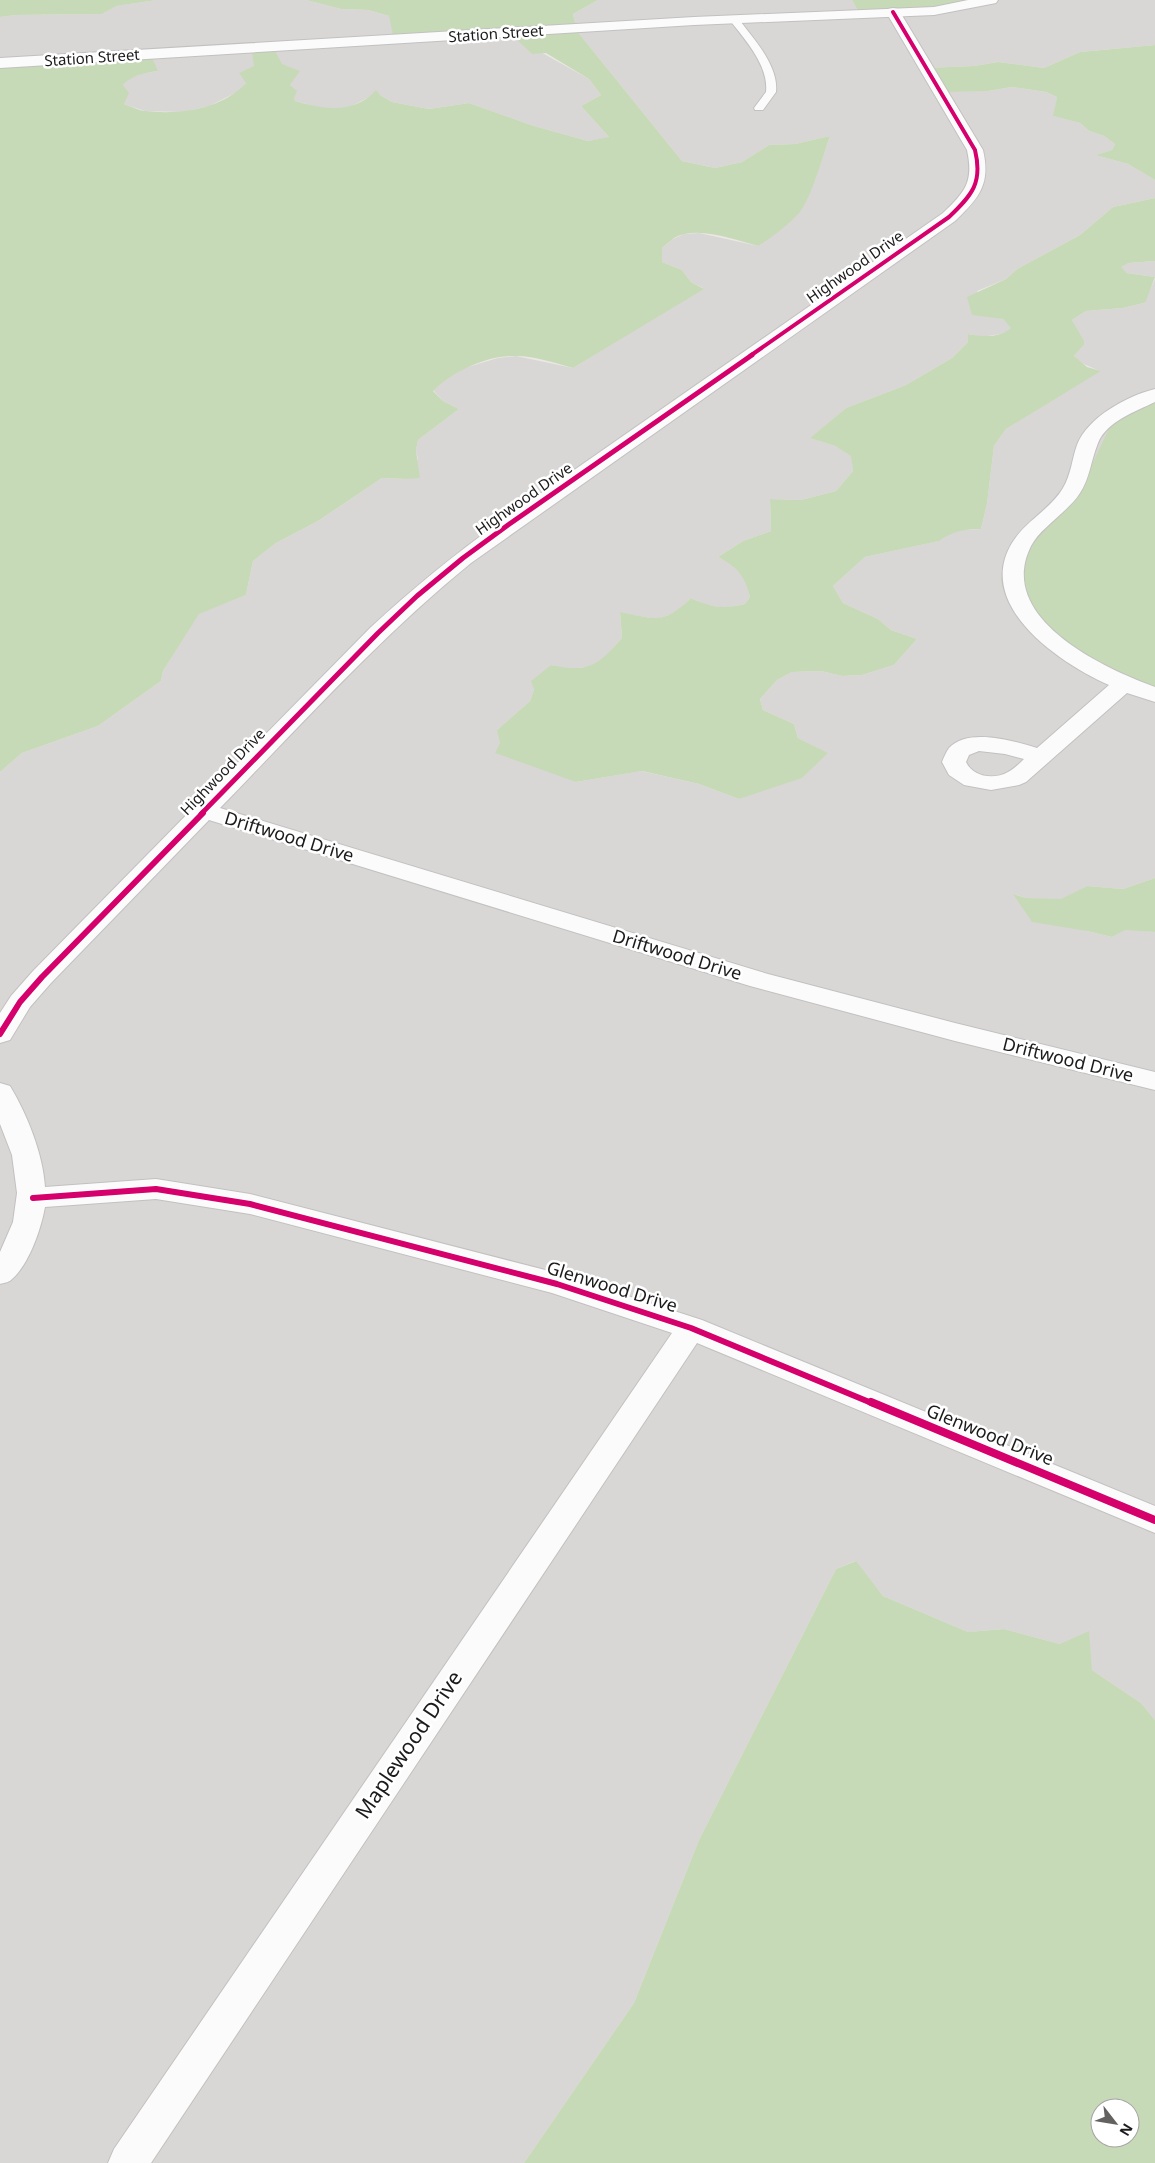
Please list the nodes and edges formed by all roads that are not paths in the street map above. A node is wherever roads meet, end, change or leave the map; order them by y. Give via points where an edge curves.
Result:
1 (991, 0) edge
2 (894, 12) junction
3 (734, 19) junction
4 (0, 63) edge
5 (759, 108) dead end
6 (1155, 395) edge
7 (1125, 683) junction
8 (1155, 695) edge
9 (1041, 757) dead end
10 (203, 811) junction
11 (0, 1034) edge
12 (1155, 1081) edge
13 (0, 1092) edge
14 (32, 1198) junction
15 (0, 1273) edge
16 (691, 1328) junction
17 (1155, 1520) edge
18 (128, 2163) edge

1 - 2 street, Station Street via 934,11
2 - 3 street, Station Street
2 - 10 street, Highwood Drive via 975,150 980,166 977,182 966,200 949,217 463,558 378,633
3 - 4 street, Station Street
3 - 5 lane via 762,56 772,83 772,92
6 - 7 street via 1106,421 1092,435 1070,494 1021,545 1014,566 1013,586 1020,603 1050,639 1096,671
7 - 8 street
7 - 9 street
10 - 11 street, Highwood Drive via 42,977 20,1002
10 - 12 street, Driftwood Drive via 759,980
13 - 14 street via 28,1162
14 - 15 street via 26,1230
14 - 16 street, Glenwood Drive via 156,1189 250,1204 557,1284
16 - 17 street, Glenwood Drive
16 - 18 street, Maplewood Drive

